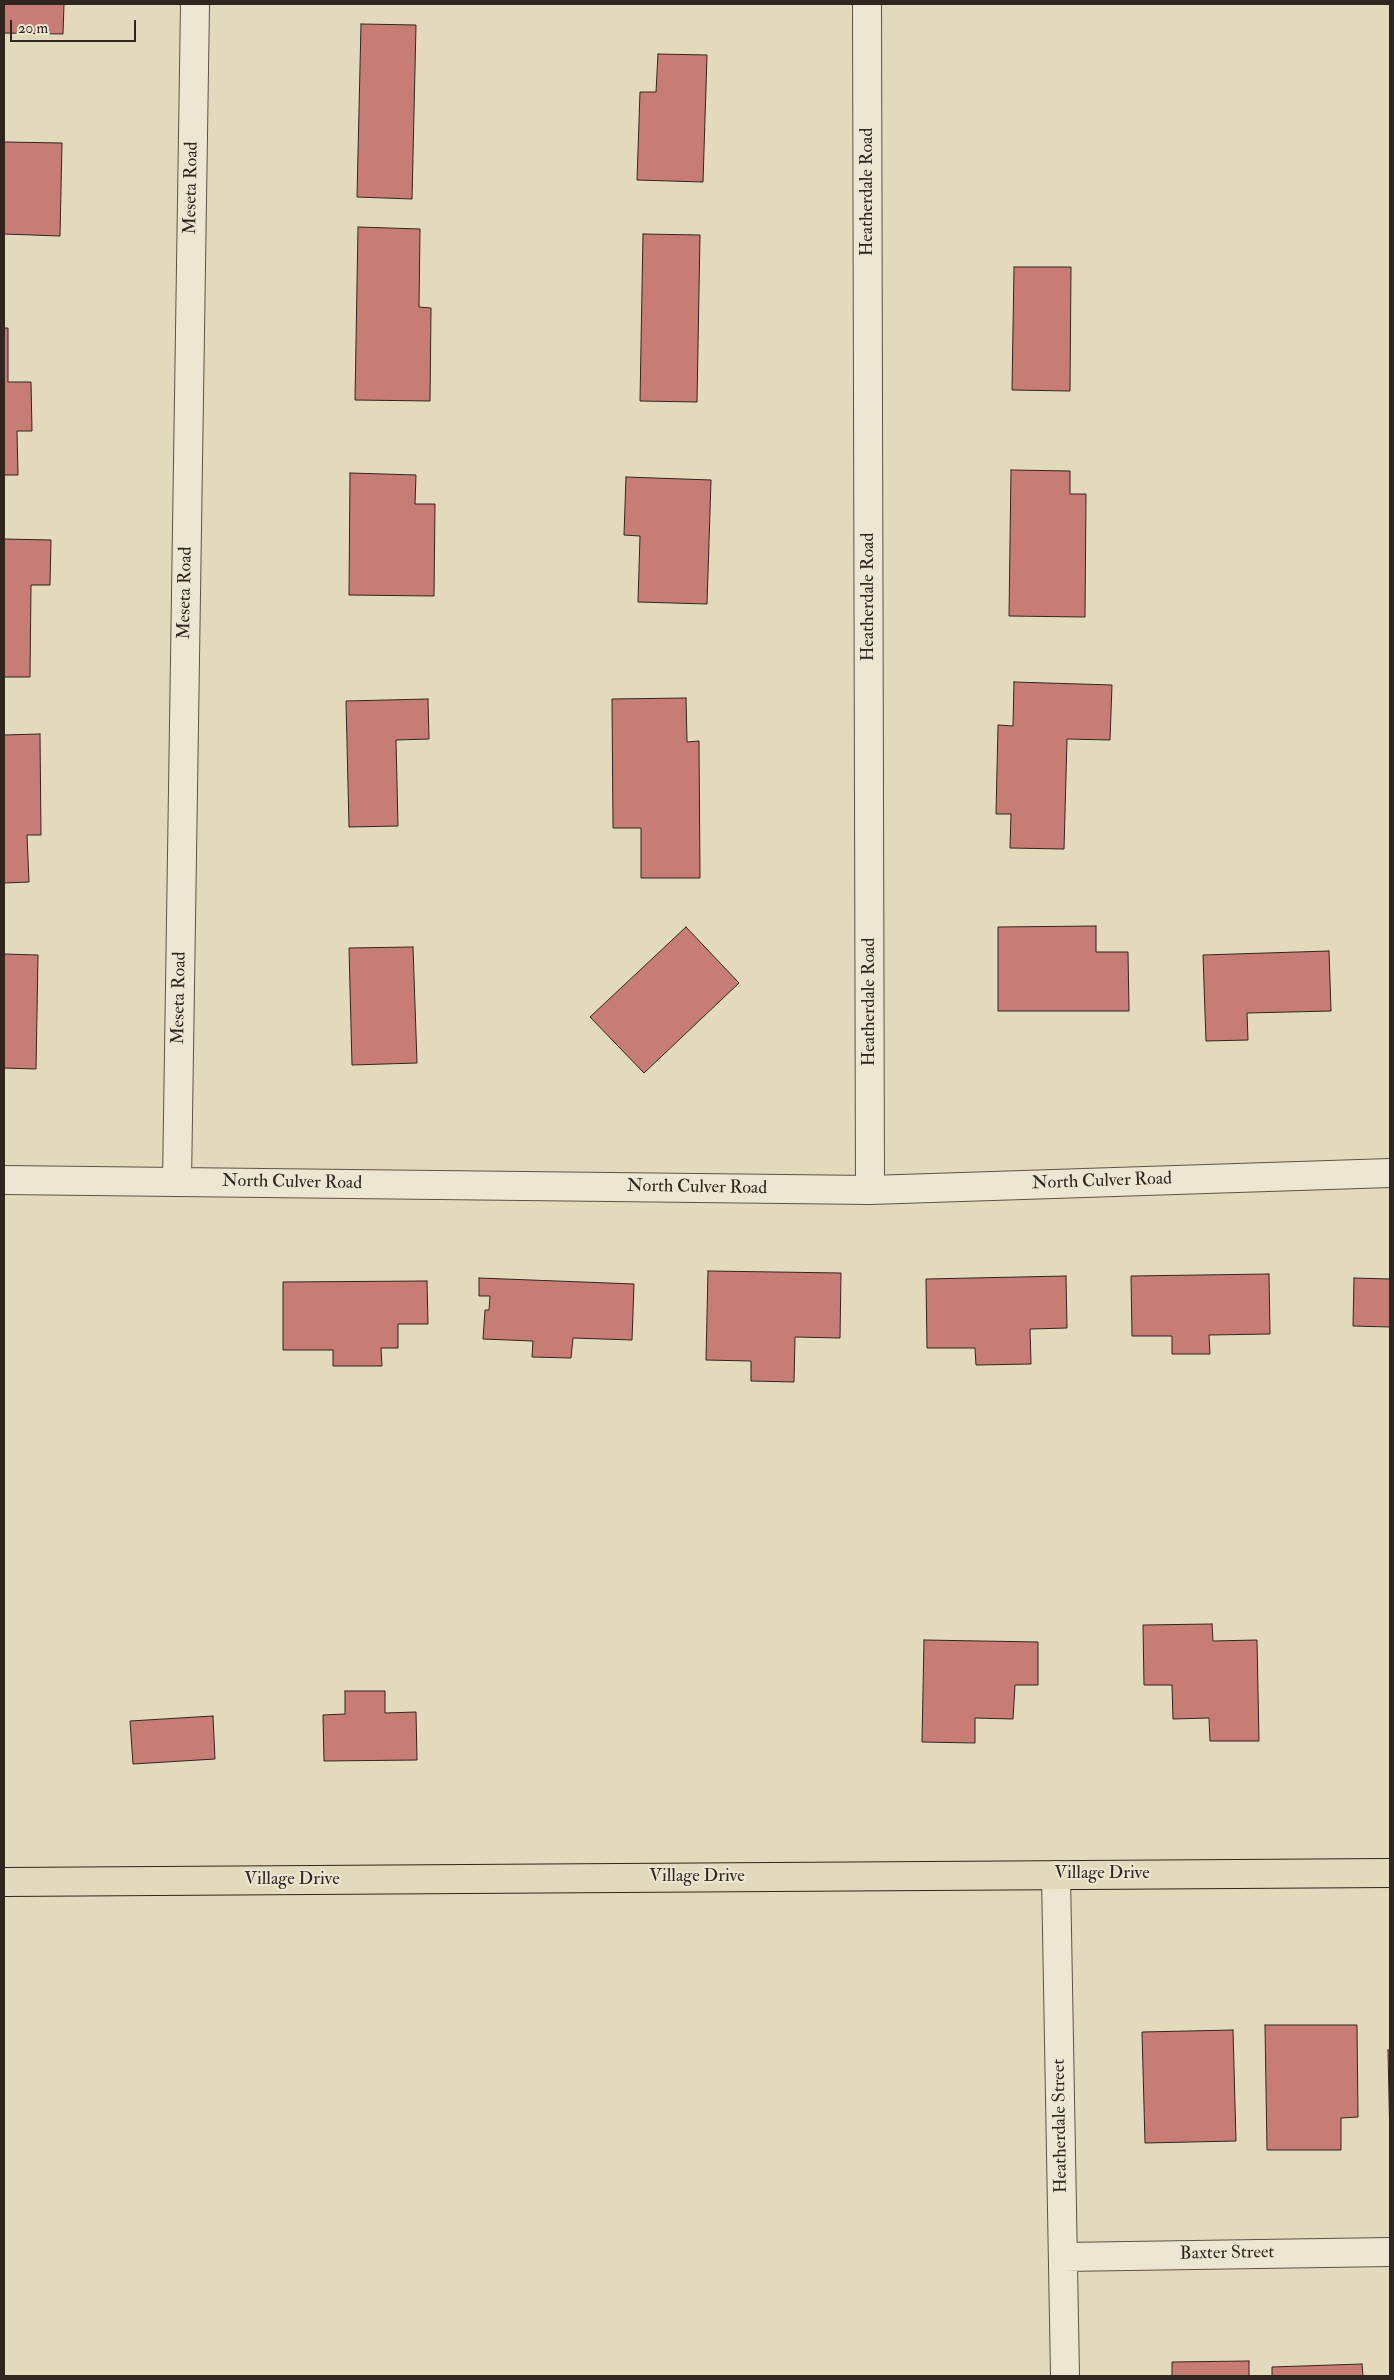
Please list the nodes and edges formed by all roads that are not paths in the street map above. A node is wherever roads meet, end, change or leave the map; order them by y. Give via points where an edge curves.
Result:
1 (195, 4) edge
2 (867, 4) edge
3 (1390, 1174) edge
4 (4, 1180) edge
5 (177, 1182) junction
6 (870, 1190) junction
7 (1390, 1873) edge
8 (1056, 1875) junction
9 (4, 1882) edge
10 (1390, 2252) edge
11 (1063, 2257) junction
12 (1065, 2376) edge

1 - 5 street, Meseta Road
2 - 6 street, Heatherdale Road
3 - 6 street, North Culver Road
4 - 5 street, North Culver Road
5 - 6 street, North Culver Road
7 - 8 main road, Village Drive
8 - 9 main road, Village Drive
8 - 11 street, Heatherdale Street
10 - 11 street, Baxter Street
11 - 12 street, Heatherdale Street

